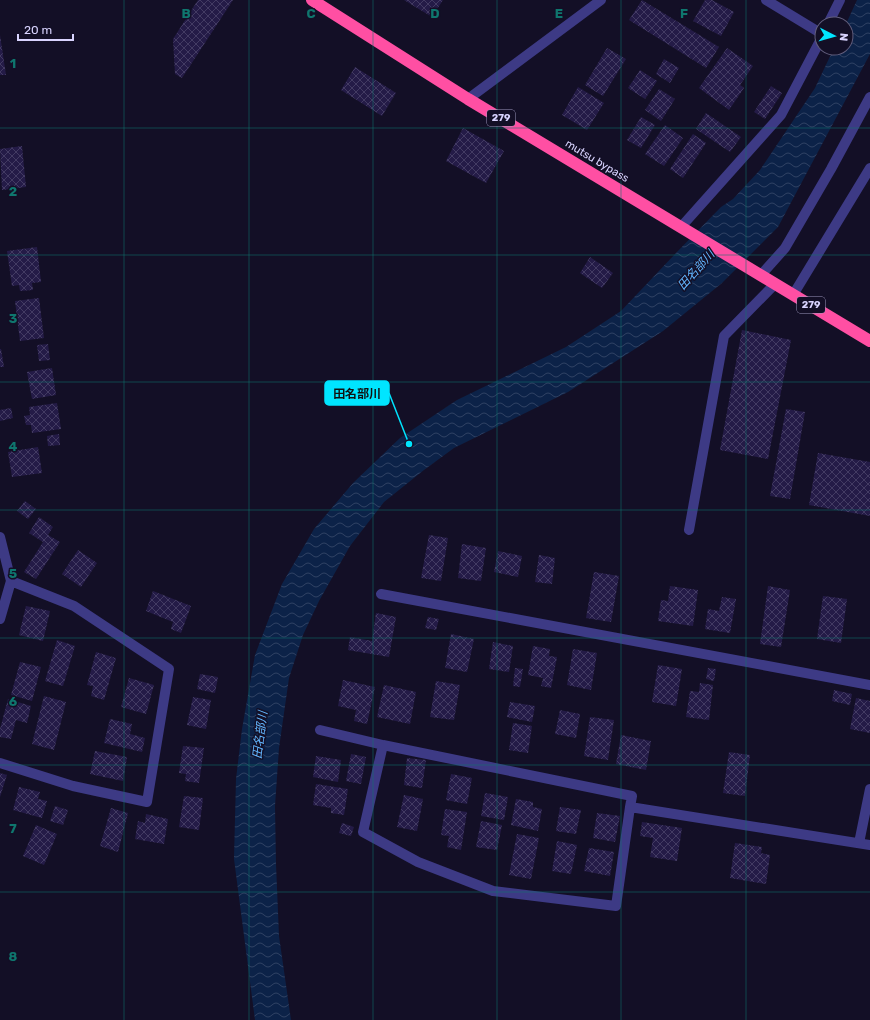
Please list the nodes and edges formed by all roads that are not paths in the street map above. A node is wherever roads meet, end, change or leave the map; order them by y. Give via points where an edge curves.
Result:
1 (312, 0) edge
2 (601, 0) edge
3 (766, 0) edge
4 (840, 0) edge
5 (832, 16) edge
6 (814, 30) edge
7 (814, 51) edge
8 (870, 97) edge
9 (468, 99) junction
10 (870, 168) edge
11 (686, 230) junction
12 (756, 273) junction
13 (775, 284) junction
14 (793, 295) junction
15 (870, 341) edge
16 (689, 530) dead end
17 (0, 537) edge
18 (11, 581) junction
19 (381, 594) dead end
20 (0, 619) edge
21 (870, 685) edge
22 (320, 730) dead end
23 (383, 745) junction
24 (0, 763) edge
25 (870, 789) edge
26 (630, 807) junction
27 (859, 842) junction
28 (870, 845) edge

1 - 9 highway, mutsu bypass / 279
2 - 9 street
3 - 6 street
4 - 5 street
7 - 11 street via 781,115
8 - 12 street via 785,248
9 - 11 highway, mutsu bypass / 279
10 - 14 street
11 - 12 highway, mutsu bypass / 279
12 - 13 highway, mutsu bypass / 279
13 - 14 highway, mutsu bypass / 279
13 - 16 street via 724,336
14 - 15 highway, mutsu bypass / 279
17 - 18 street
18 - 20 street
18 - 24 street via 74,606 168,669 147,802 72,786
19 - 21 street
22 - 23 street
23 - 26 street via 632,796
23 - 26 street via 363,832 418,862 493,890 616,906
25 - 27 street
26 - 27 street
27 - 28 street

